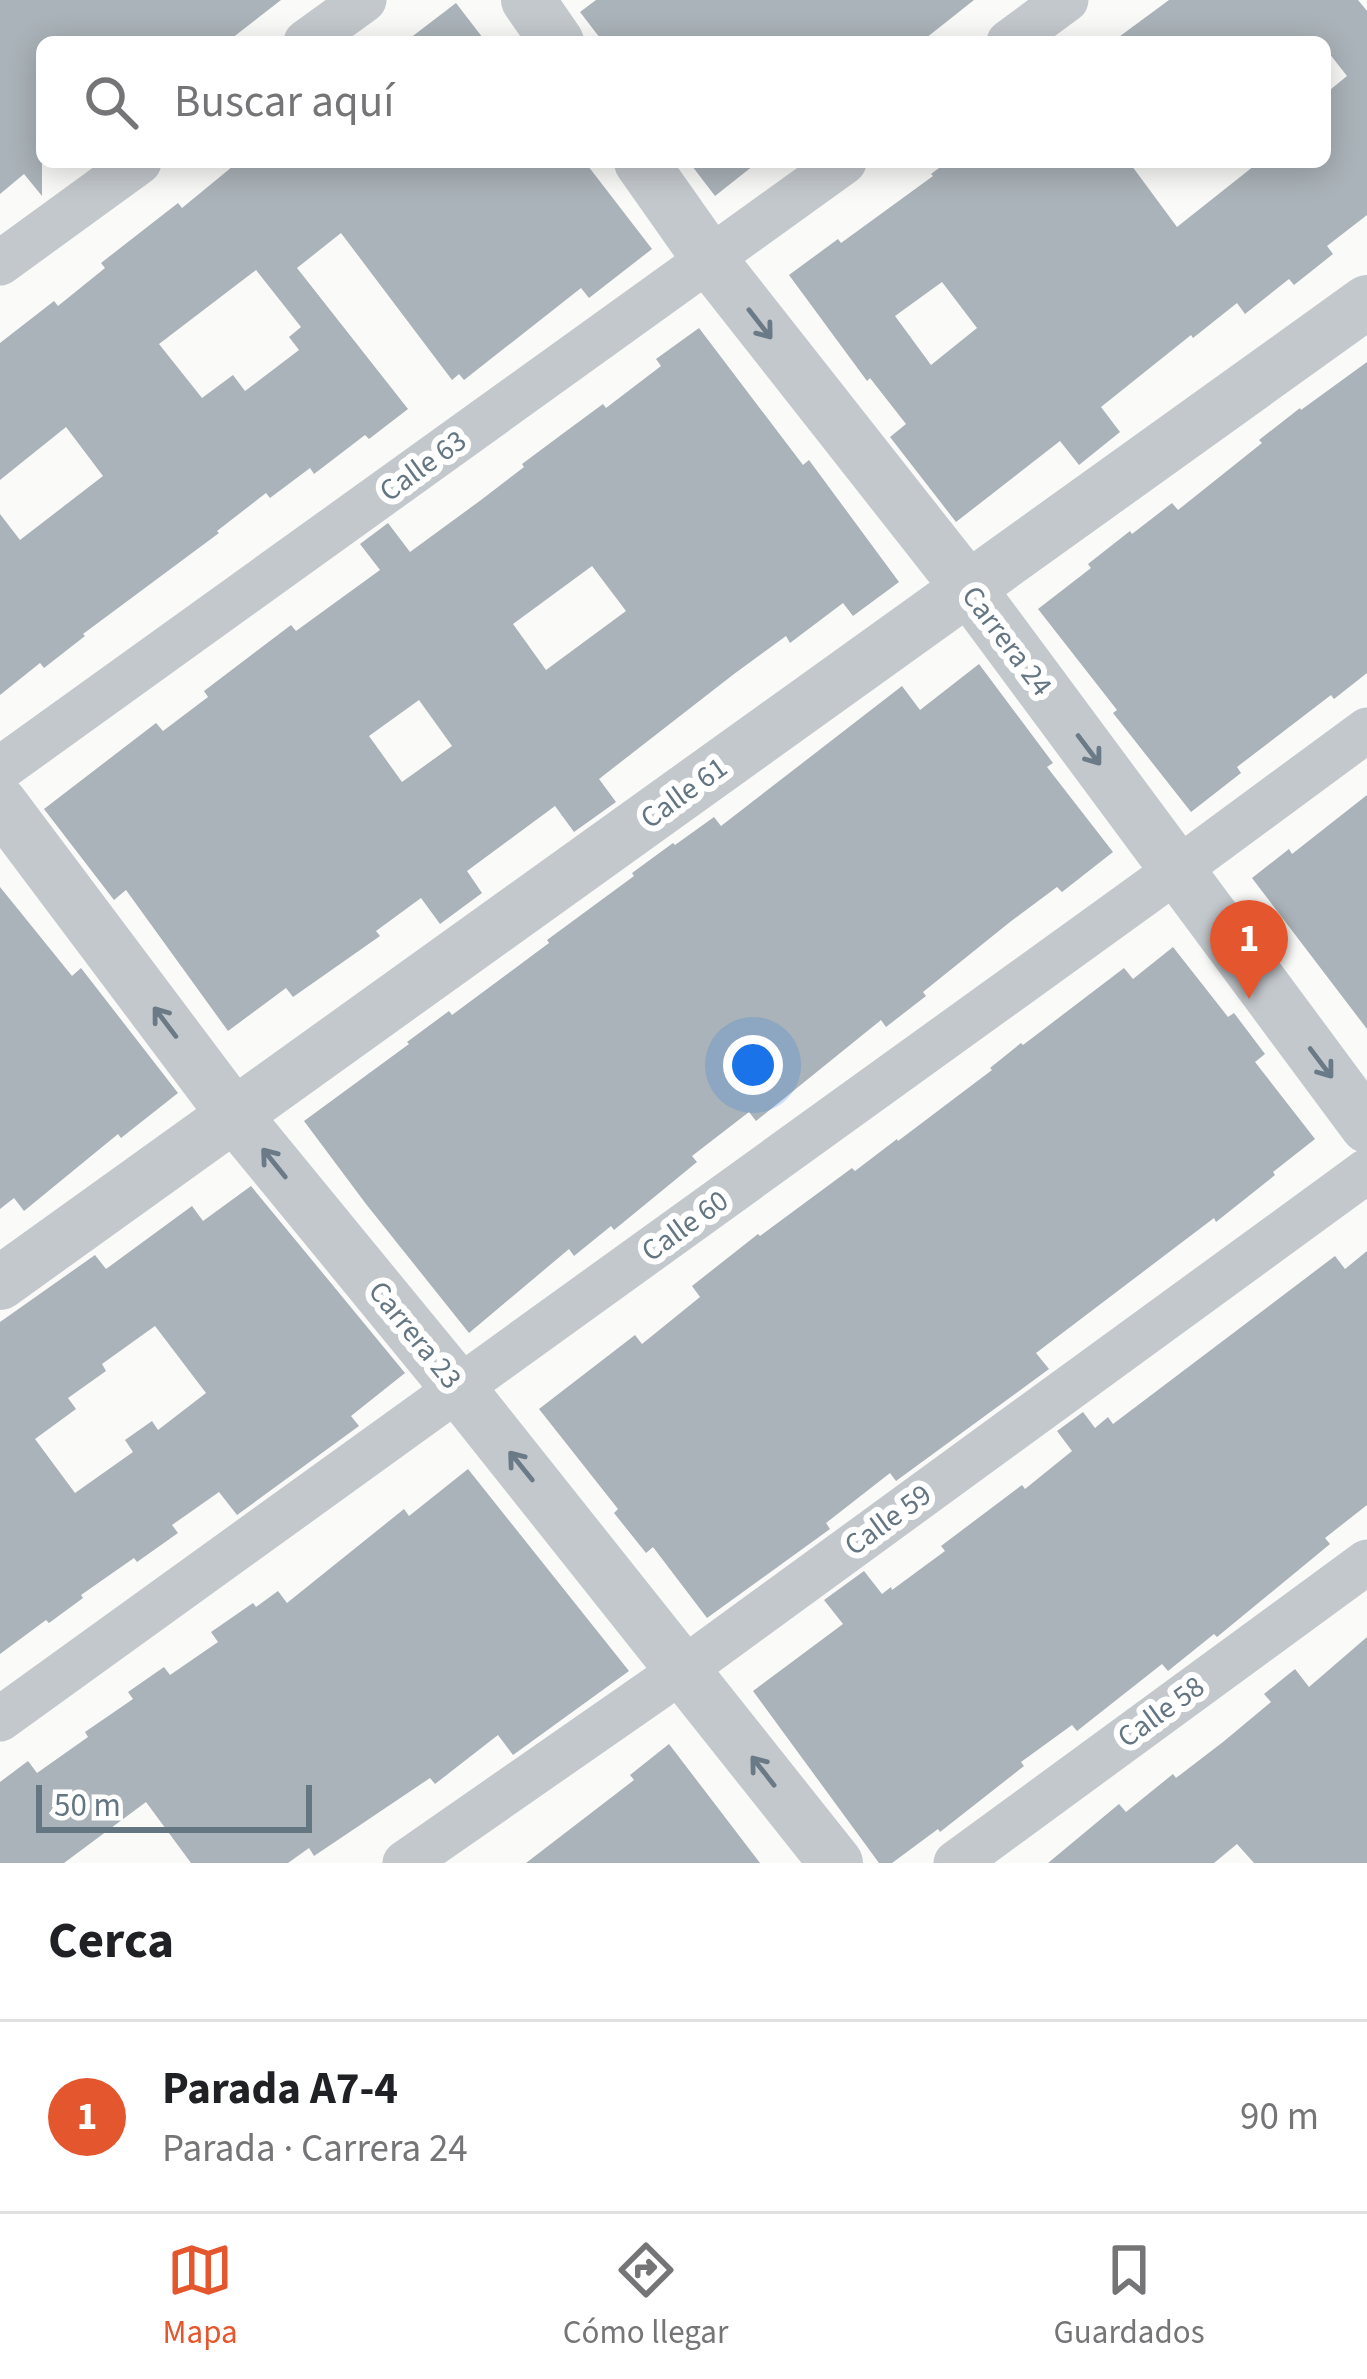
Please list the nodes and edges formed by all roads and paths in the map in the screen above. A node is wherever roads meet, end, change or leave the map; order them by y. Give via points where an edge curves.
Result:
1 (364, 0) edge
2 (528, 0) edge
3 (1066, 0) edge
4 (314, 36) edge
5 (553, 36) edge
6 (1017, 36) edge
7 (132, 168) edge
8 (645, 168) edge
9 (836, 168) edge
10 (710, 260) junction
11 (0, 262) edge
12 (1367, 302) edge
13 (969, 589) junction
14 (1367, 730) edge
15 (0, 769) edge
16 (0, 803) edge
17 (1178, 870) junction
18 (235, 1116) junction
19 (1367, 1126) edge
20 (1367, 1171) edge
21 (0, 1283) edge
22 (460, 1389) junction
23 (1367, 1562) edge
24 (684, 1670) junction
25 (0, 1719) edge
26 (405, 1863) edge
27 (836, 1863) edge
28 (956, 1863) edge

1 - 4 street
2 - 5 street
3 - 6 street
7 - 11 street
8 - 10 street, Carrera 24
9 - 10 street, Calle 63
10 -> 13 street, Carrera 24
10 - 15 street, Calle 63
12 - 13 street, Calle 61
13 -> 17 street, Carrera 24
13 - 18 street, Calle 61
14 - 17 street, Calle 60
18 -> 16 street, Carrera 23
17 -> 19 street, Carrera 24
17 - 22 street, Calle 60
18 - 21 street, Calle 61
22 -> 18 street, Carrera 23
20 - 24 street, Calle 59
24 -> 22 street, Carrera 23
22 - 25 street, Calle 60
23 - 28 street, Calle 58
24 - 26 street, Calle 59
27 -> 24 street, Carrera 23

